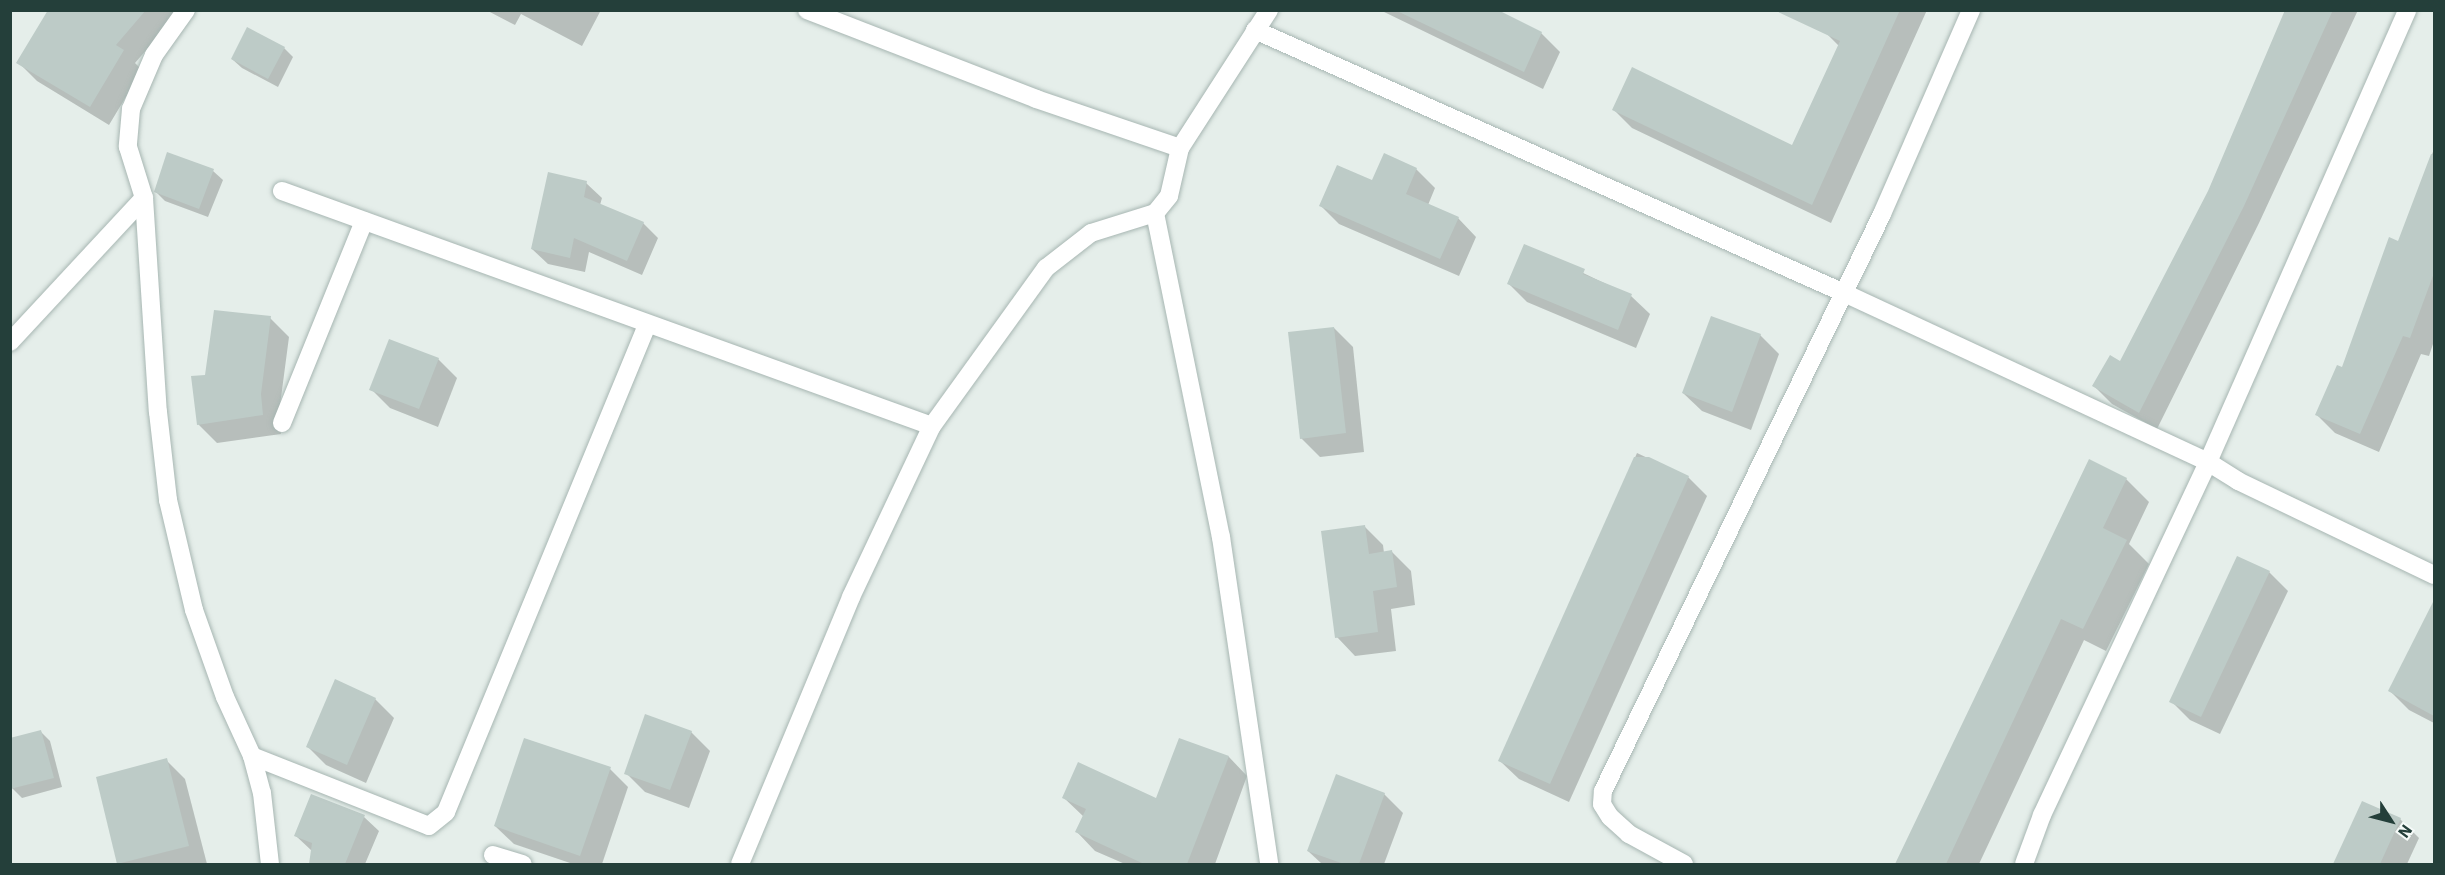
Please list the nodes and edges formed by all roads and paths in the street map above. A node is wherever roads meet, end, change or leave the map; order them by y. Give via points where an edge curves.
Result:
1 (186, 10) edge
2 (807, 10) edge
3 (1269, 10) edge
4 (1971, 10) edge
5 (2407, 10) edge
6 (1255, 30) junction
7 (1180, 148) junction
8 (282, 191) dead end
9 (144, 198) junction
10 (1155, 213) junction
11 (364, 221) junction
12 (1844, 293) junction
13 (647, 325) junction
14 (10, 342) edge
15 (282, 423) dead end
16 (932, 426) junction
17 (2208, 462) junction
18 (2434, 575) edge
19 (252, 756) junction
20 (493, 855) dead end
21 (270, 864) edge
22 (523, 864) edge
23 (740, 864) edge
24 (1269, 864) edge
25 (1684, 864) edge
26 (2024, 864) edge

1 - 9 street via 153,55 131,109 128,147
2 - 7 street via 1036,99
3 - 6 street
4 - 12 street
5 - 17 street
6 - 7 street
6 - 12 street
7 - 10 street via 1169,196
8 - 11 street
9 - 14 street
9 - 19 street via 168,500 194,610 225,697
10 - 16 street via 1091,233 1046,268
10 - 24 street via 1221,537
11 - 13 street
11 - 15 street
12 - 17 street
12 - 25 street via 1603,791 1602,804 1610,817 1629,834
13 - 16 street
13 - 19 street via 446,812 429,826
16 - 23 street via 851,597
17 - 18 street
17 - 26 street via 2042,815
19 - 21 street via 262,793
20 - 22 street

